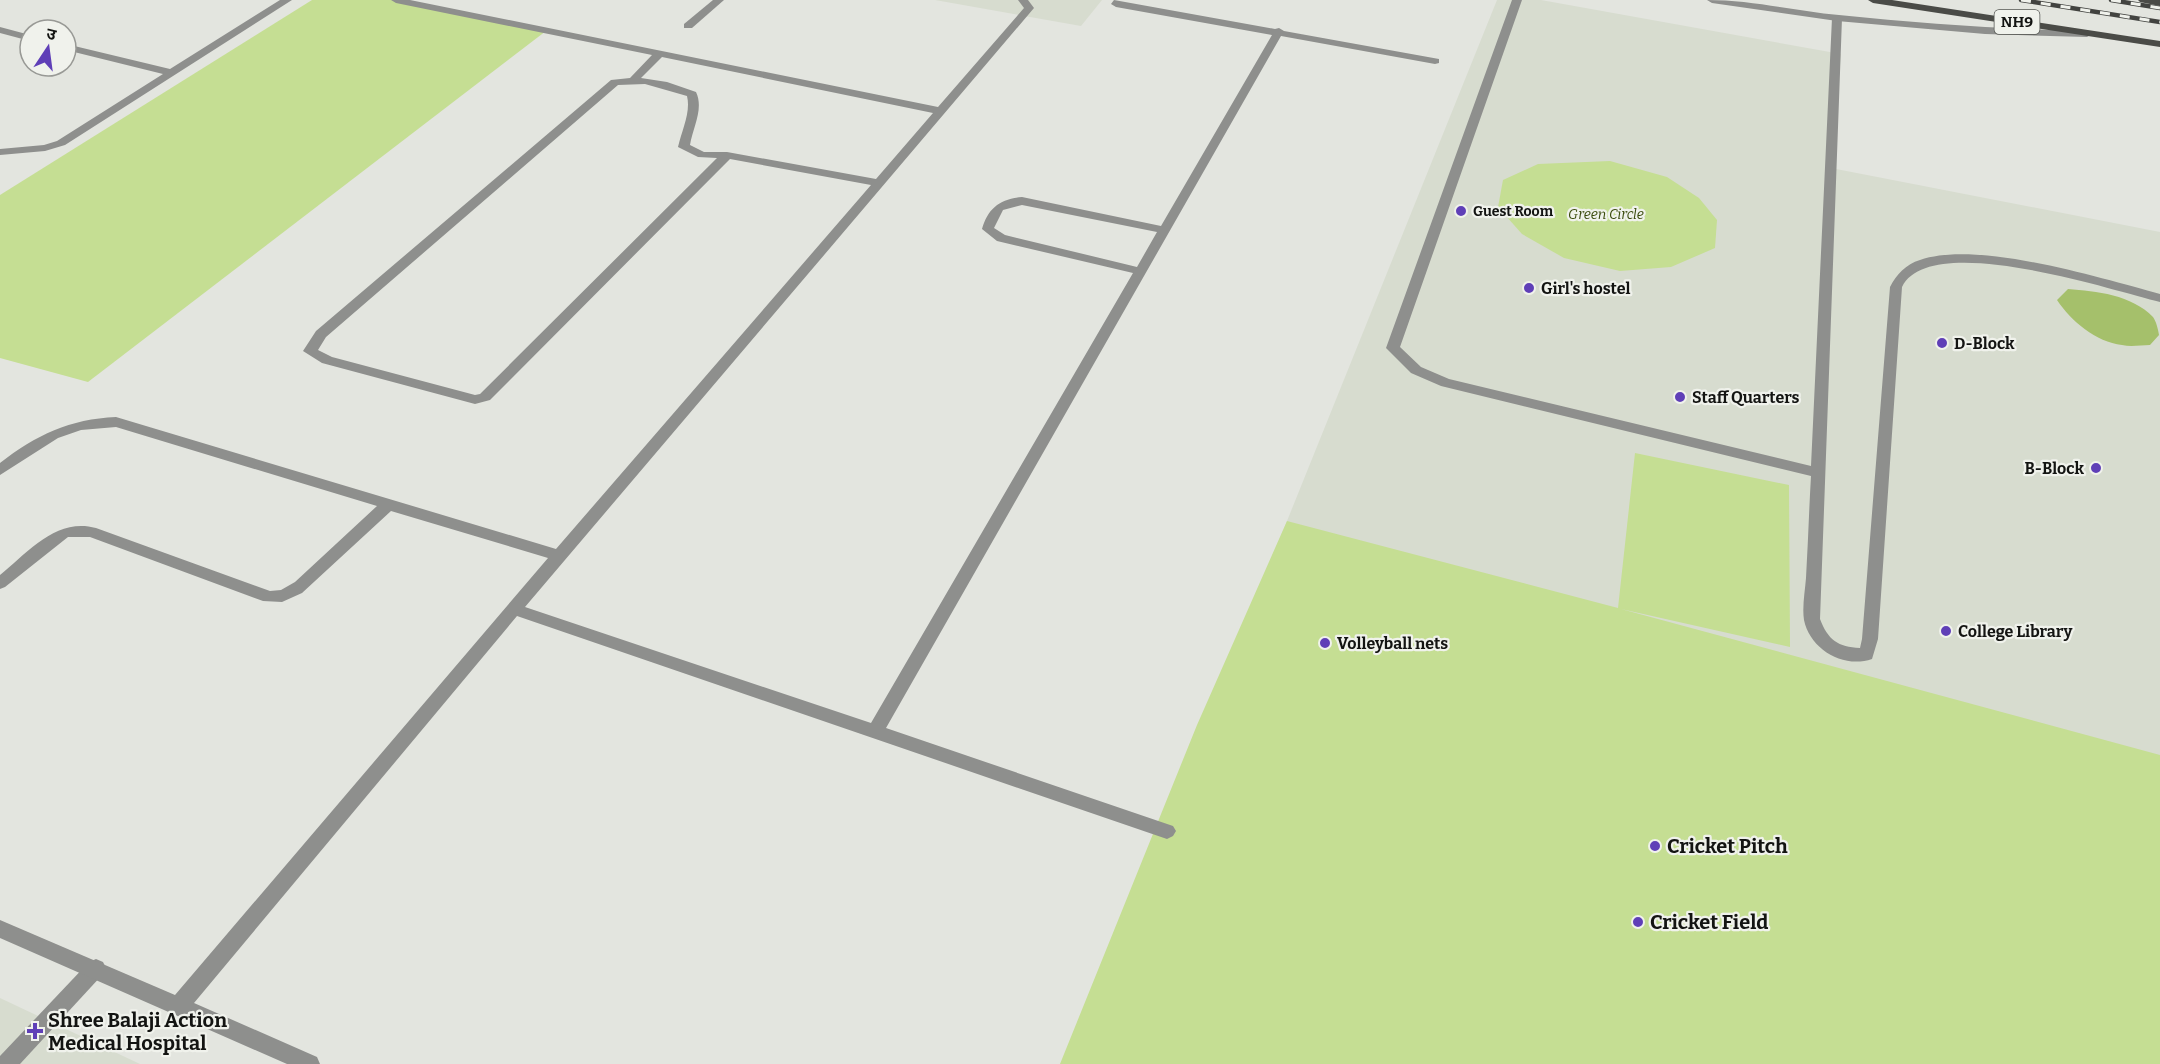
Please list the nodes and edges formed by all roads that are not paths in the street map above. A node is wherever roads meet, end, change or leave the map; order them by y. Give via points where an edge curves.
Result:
1 (287, 0) edge
2 (396, 0) edge
3 (719, 0) edge
4 (1023, 0) edge
5 (1119, 0) edge
6 (1517, 0) edge
7 (1712, 0) edge
8 (1873, 0) edge
9 (2143, 0) edge
10 (2160, 3) edge
11 (1837, 18) junction
12 (688, 26) dead end
13 (0, 30) edge
14 (1279, 31) junction
15 (2093, 34) junction
16 (18, 35) edge
17 (2120, 38) junction
18 (2160, 44) edge
19 (78, 50) edge
20 (659, 54) junction
21 (2160, 56) edge
22 (1435, 61) dead end
23 (172, 73) junction
24 (634, 79) junction
25 (942, 111) junction
26 (0, 152) edge
27 (727, 156) junction
28 (878, 183) junction
29 (1164, 230) junction
30 (1140, 271) junction
31 (2160, 298) edge
32 (0, 470) edge
33 (1818, 473) junction
34 (389, 504) junction
35 (559, 556) junction
36 (0, 583) edge
37 (516, 609) junction
38 (875, 731) junction
39 (1167, 831) dead end
40 (0, 929) edge
41 (96, 968) junction
42 (178, 1007) junction
43 (6, 1064) edge
44 (310, 1064) edge

1 - 23 street
2 - 20 street
3 - 12 street
4 - 25 street via 1029,8
5 - 14 street via 1116,4
6 - 33 street via 1393,348 1410,367 1446,383
7 - 11 street
8 - 15 main road, NH9
9 - 10 main road
11 - 15 street via 1986,31
11 - 33 street
13 - 16 street
14 - 22 street
14 - 29 street
15 - 17 main road, NH9
17 - 18 main road, NH9
17 - 21 main road
19 - 23 street
20 - 24 street
20 - 25 street
23 - 26 street via 61,143
24 - 27 street via 661,82 692,94 695,108 684,147 702,156
24 - 27 street via 615,82 321,334 310,351 327,360 444,392 475,400 485,397
25 - 28 street
27 - 28 street
28 - 35 street
29 - 30 street
29 - 30 street via 1022,201 997,207 991,218 988,229 1001,238
30 - 38 street
31 - 33 street via 2022,264 1957,257 1924,262 1903,274 1896,287 1866,655 1838,653 1818,637 1812,618
32 - 34 street via 62,429 90,422 116,422
34 - 35 street
34 - 36 street via 300,586 278,598 91,532 74,530 63,533
35 - 37 street
37 - 38 street
37 - 42 street
38 - 39 street
40 - 41 street
41 - 42 street
41 - 43 street
42 - 44 street

